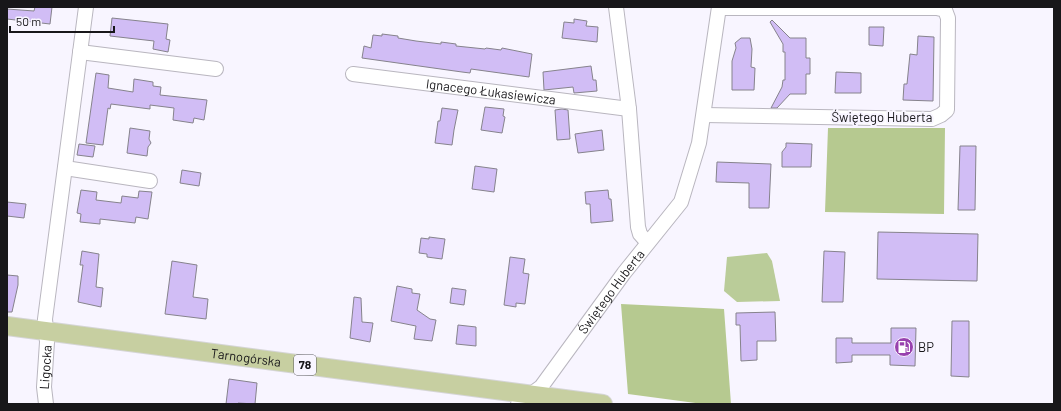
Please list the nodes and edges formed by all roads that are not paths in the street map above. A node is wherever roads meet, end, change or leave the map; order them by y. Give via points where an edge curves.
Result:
1 (86, 7) edge
2 (616, 7) edge
3 (719, 8) edge
4 (80, 52) junction
5 (216, 69) dead end
6 (353, 74) dead end
7 (629, 109) junction
8 (704, 115) junction
9 (65, 168) junction
10 (150, 180) dead end
11 (647, 242) junction
12 (7, 326) edge
13 (46, 331) junction
14 (525, 399) edge
15 (46, 404) edge
16 (603, 404) edge

1 - 4 street, Ligocka
2 - 7 street
3 - 8 street, Świętego Huberta
3 - 8 street, Świętego Huberta via 945,10 948,18 947,110 932,119
4 - 5 street
4 - 9 street, Ligocka
6 - 7 street, Ignacego Łukasiewicza
7 - 11 street via 638,227
8 - 11 street, Świętego Huberta via 699,144 680,202
9 - 10 street
9 - 13 street, Ligocka via 45,319
11 - 14 street, Świętego Huberta via 541,387
12 - 13 main road, Tarnogórska / 78
13 - 14 main road, Tarnogórska / 78
13 - 15 street, Ligocka
14 - 16 main road, Tarnogórska / 78

